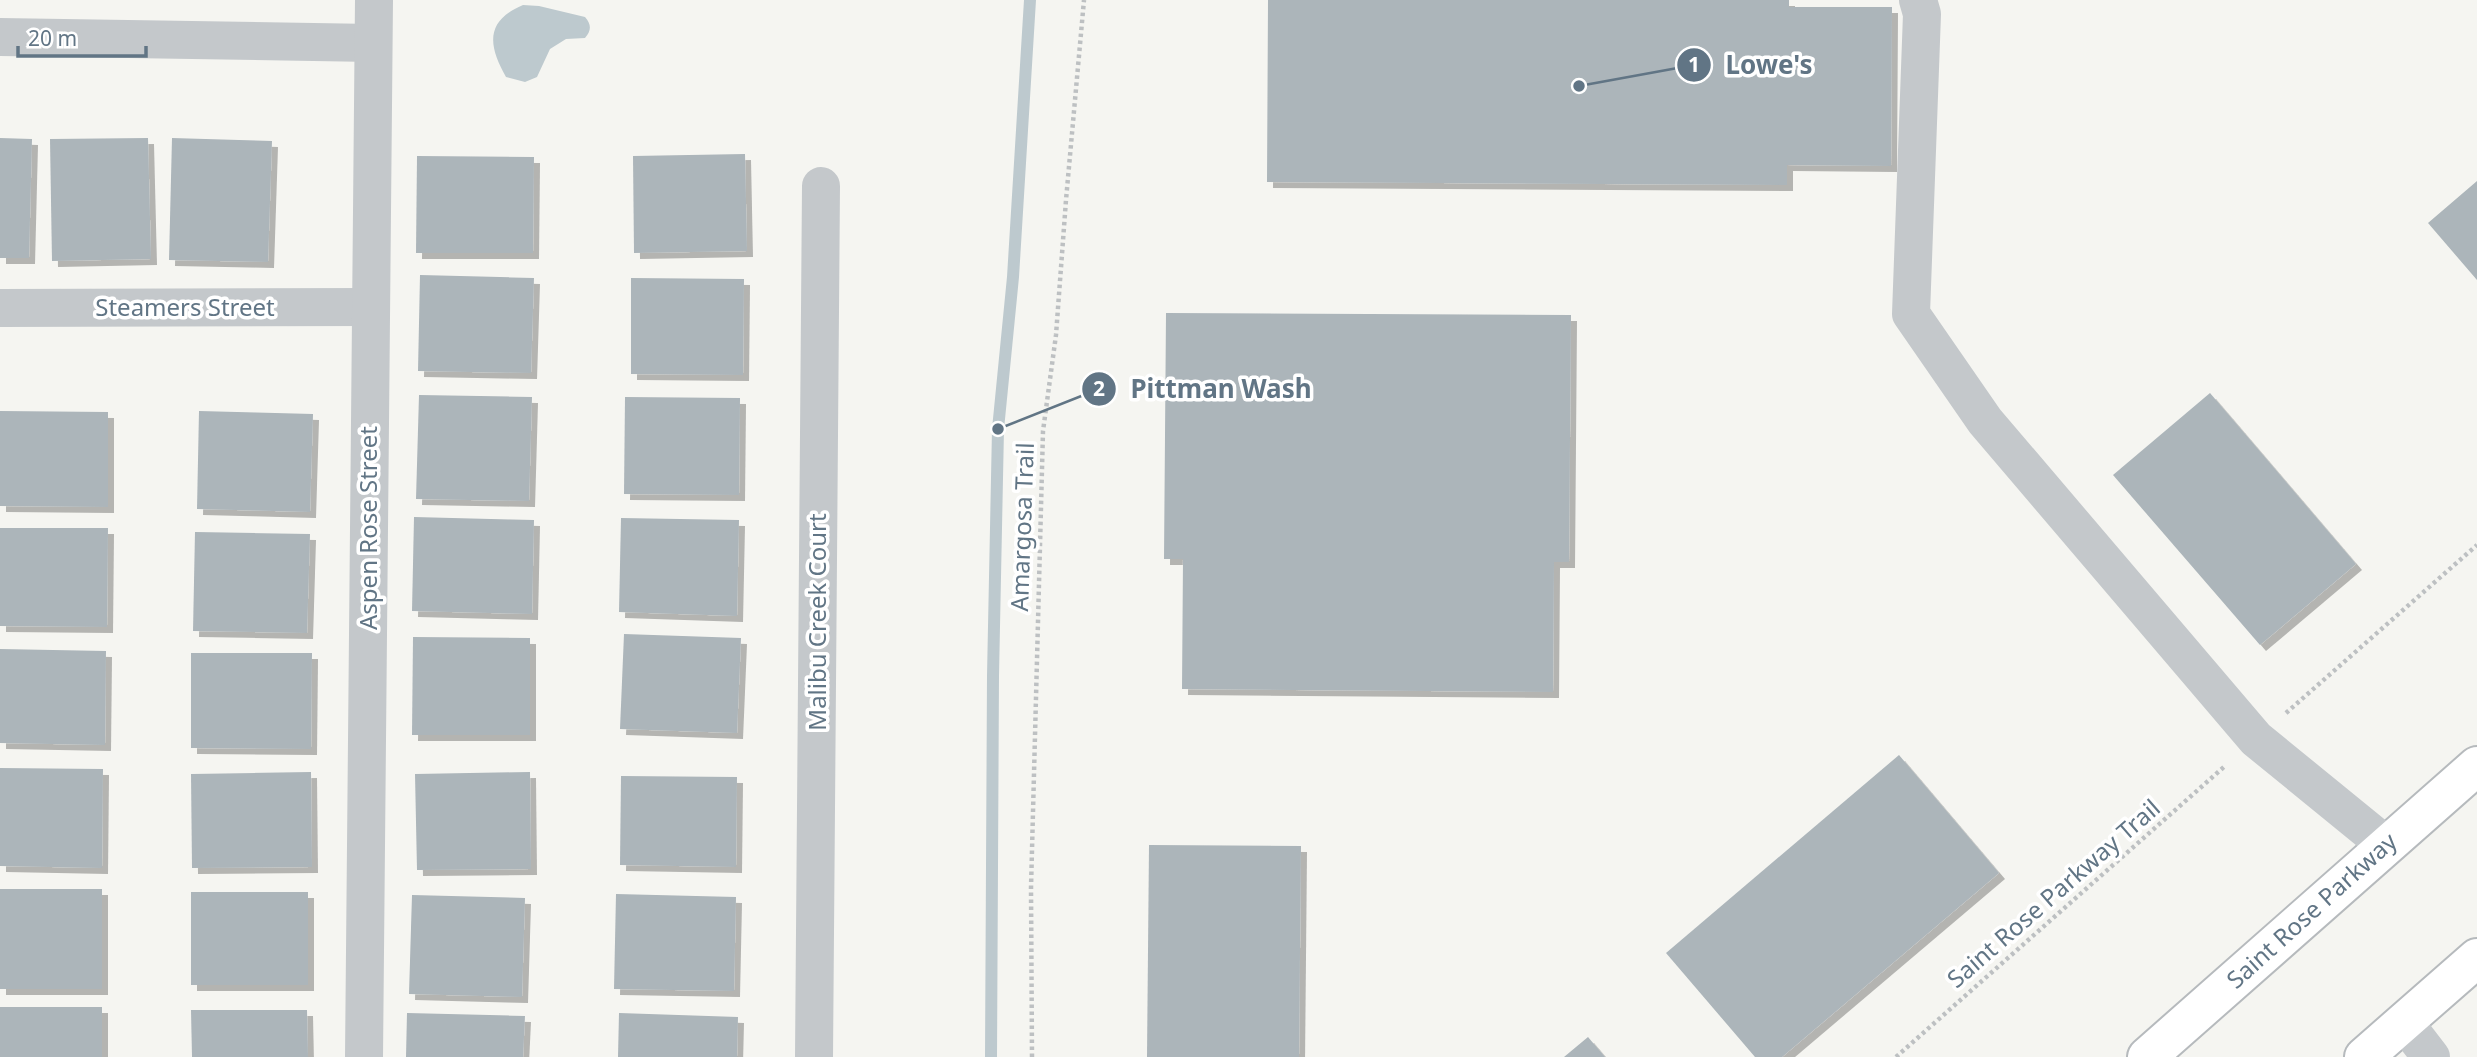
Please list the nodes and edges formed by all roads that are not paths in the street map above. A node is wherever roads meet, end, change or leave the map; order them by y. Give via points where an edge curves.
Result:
1 (374, 0) edge
2 (1918, 0) edge
3 (0, 37) edge
4 (373, 43) junction
5 (821, 186) dead end
6 (371, 307) junction
7 (0, 308) edge
8 (2477, 765) edge
9 (2386, 845) junction
10 (2477, 958) edge
11 (2403, 1023) junction
12 (364, 1057) edge
13 (814, 1057) edge
14 (2147, 1057) edge
15 (2364, 1057) edge
16 (2431, 1057) edge

1 - 4 street, Aspen Rose Street
2 - 9 street via 1922,14 1911,314 1985,421 2256,739
3 - 4 street
4 - 6 street, Aspen Rose Street
5 - 13 street, Malibu Creek Court
6 - 7 street, Steamers Street
6 - 12 street, Aspen Rose Street
8 - 9 highway, Saint Rose Parkway
9 - 14 highway, Saint Rose Parkway
10 - 11 highway
11 - 15 highway
11 - 16 street

